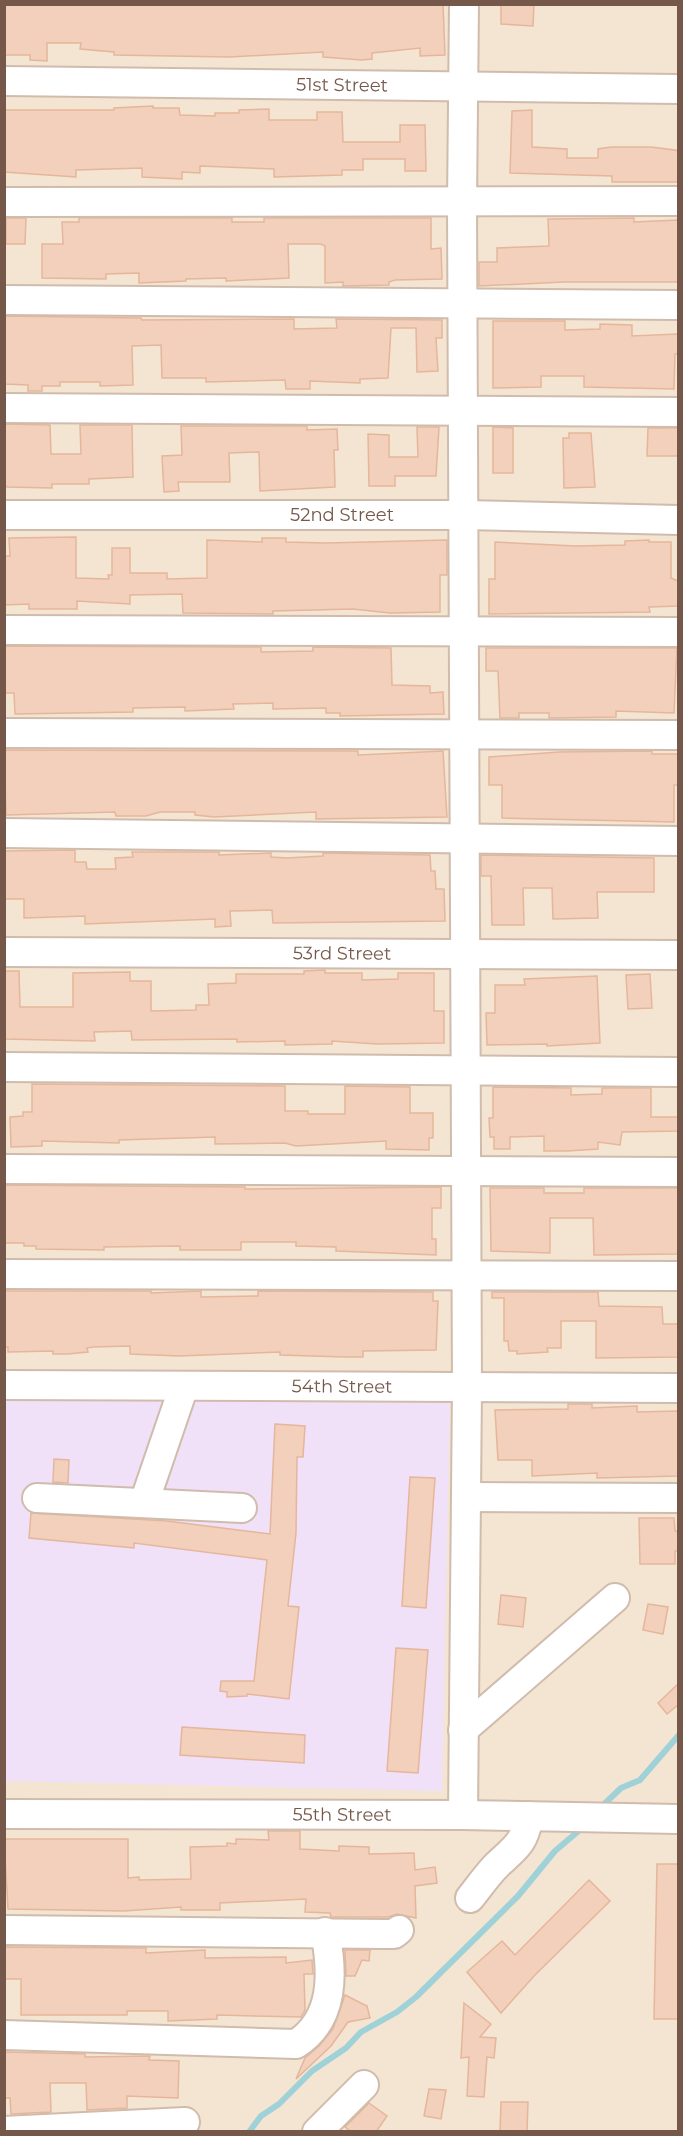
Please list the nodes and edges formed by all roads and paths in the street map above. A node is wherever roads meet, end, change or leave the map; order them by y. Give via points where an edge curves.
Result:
1 (464, 4) edge
2 (4, 81) edge
3 (463, 87) junction
4 (678, 89) edge
5 (678, 201) edge
6 (4, 202) edge
7 (462, 202) junction
8 (4, 300) edge
9 (463, 302) junction
10 (678, 304) edge
11 (4, 408) edge
12 (463, 411) junction
13 (678, 412) edge
14 (4, 515) edge
15 (464, 515) junction
16 (678, 520) edge
17 (4, 630) edge
18 (464, 630) junction
19 (678, 632) edge
20 (4, 733) edge
21 (464, 735) junction
22 (678, 735) edge
23 (4, 833) edge
24 (465, 838) junction
25 (678, 842) edge
26 (4, 952) edge
27 (465, 952) junction
28 (678, 955) edge
29 (4, 1067) edge
30 (466, 1069) junction
31 (678, 1072) edge
32 (4, 1169) edge
33 (466, 1172) junction
34 (678, 1172) edge
35 (4, 1274) edge
36 (678, 1276) edge
37 (466, 1277) junction
38 (4, 1385) edge
39 (184, 1386) junction
40 (467, 1387) junction
41 (678, 1388) edge
42 (37, 1497) dead end
43 (466, 1497) junction
44 (678, 1498) edge
45 (144, 1503) junction
46 (242, 1508) dead end
47 (615, 1598) dead end
48 (463, 1731) junction
49 (4, 1814) edge
50 (463, 1815) junction
51 (529, 1816) junction
52 (678, 1819) edge
53 (470, 1898) dead end
54 (4, 1930) edge
55 (399, 1930) dead end
56 (325, 1932) junction
57 (4, 2035) edge
58 (364, 2085) dead end
59 (185, 2122) dead end
60 (4, 2131) edge
61 (317, 2132) edge

1 - 3 street
2 - 3 street, 51st Street
3 - 4 street, 51st Street
3 - 7 street
5 - 7 street
6 - 7 street
7 - 9 street
8 - 9 street
9 - 10 street
9 - 12 street
11 - 12 street
12 - 13 street
12 - 15 street
14 - 15 street, 52nd Street
15 - 16 street, 52nd Street
15 - 18 street
17 - 18 street
18 - 19 street
18 - 21 street
20 - 21 street
21 - 22 street
21 - 24 street
23 - 24 street
24 - 25 street
24 - 27 street
26 - 27 street, 53rd Street
27 - 28 street, 53rd Street
27 - 30 street
29 - 30 street
30 - 31 street
30 - 33 street
32 - 33 street
33 - 34 street
33 - 37 street
35 - 37 street
36 - 37 street
37 - 40 street
38 - 39 street, 54th Street
39 - 40 street, 54th Street
39 - 45 street
40 - 41 street, 54th Street
40 - 43 street
42 - 45 street
43 - 44 street
43 - 48 street
45 - 46 street
47 - 48 street
48 - 50 street
49 - 50 street, 55th Street
50 - 51 street, 55th Street
51 - 52 street, 55th Street
51 - 53 street via 517,1849 497,1865
54 - 56 street
55 - 56 street via 394,1934
56 - 57 street via 331,1985 315,2028 296,2043
58 - 61 street
59 - 60 street

